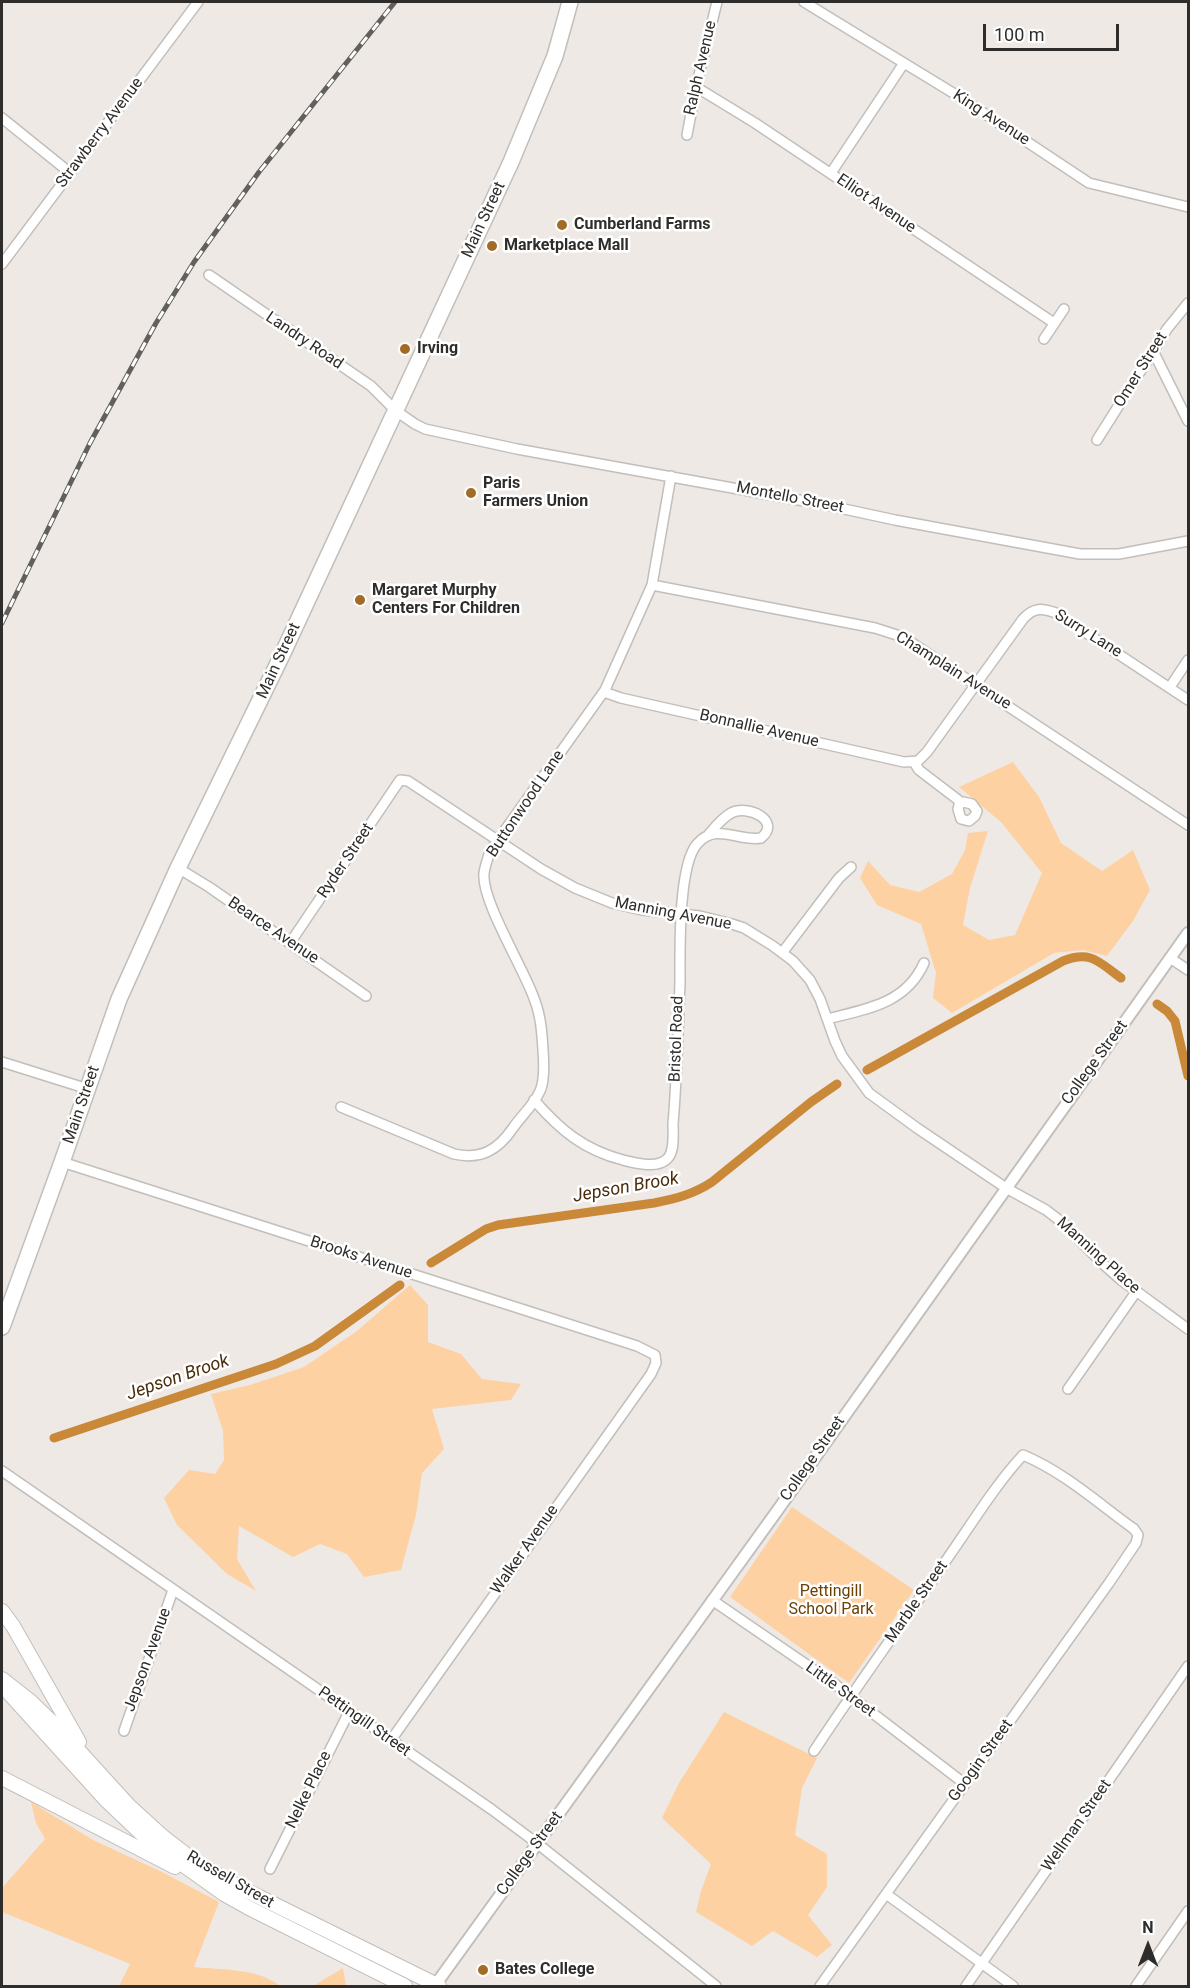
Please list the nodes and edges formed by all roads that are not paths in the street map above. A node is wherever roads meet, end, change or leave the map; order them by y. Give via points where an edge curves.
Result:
1 (198, 2) edge
2 (570, 2) edge
3 (717, 2) edge
4 (804, 2) edge
5 (904, 63) junction
6 (696, 87) junction
7 (2, 118) edge
8 (687, 135) dead end
9 (69, 172) junction
10 (831, 173) junction
11 (1188, 207) edge
12 (2, 264) edge
13 (209, 275) dead end
14 (1188, 303) edge
15 (1064, 309) dead end
16 (1054, 323) junction
17 (1044, 339) dead end
18 (1153, 351) junction
19 (396, 411) junction
20 (1188, 421) edge
21 (1097, 440) dead end
22 (671, 476) junction
23 (1188, 541) edge
24 (652, 585) junction
25 (1188, 660) edge
26 (976, 684) junction
27 (1170, 687) junction
28 (604, 692) junction
29 (1188, 700) edge
30 (914, 762) junction
31 (401, 780) joint
32 (963, 802) dead end
33 (1188, 825) edge
34 (709, 834) junction
35 (498, 840) junction
36 (851, 867) dead end
37 (178, 868) junction
38 (682, 914) junction
39 (1188, 933) edge
40 (290, 943) junction
41 (782, 953) junction
42 (1170, 958) junction
43 (924, 963) dead end
44 (1188, 970) edge
45 (366, 996) dead end
46 (827, 1019) junction
47 (2, 1062) edge
48 (88, 1089) junction
49 (534, 1100) junction
50 (341, 1107) dead end
51 (62, 1162) junction
52 (1006, 1188) junction
53 (1136, 1292) junction
54 (2, 1327) edge
55 (1188, 1329) edge
56 (656, 1359) joint
57 (1068, 1389) dead end
58 (2, 1471) edge
59 (1138, 1535) joint
60 (173, 1590) junction
61 (712, 1600) junction
62 (2, 1611) edge
63 (1188, 1666) edge
64 (2, 1679) edge
65 (2, 1685) edge
66 (850, 1696) junction
67 (349, 1712) junction
68 (124, 1731) dead end
69 (391, 1740) junction
70 (814, 1750) dead end
71 (2, 1778) edge
72 (108, 1782) junction
73 (965, 1784) junction
74 (538, 1844) junction
75 (270, 1869) dead end
76 (224, 1894) junction
77 (886, 1894) junction
78 (1188, 1911) edge
79 (981, 1964) junction
80 (437, 1985) edge
81 (405, 1986) edge
82 (716, 1986) edge
83 (820, 1986) edge
84 (966, 1986) edge
85 (1012, 1986) edge
86 (1136, 1986) edge

1 - 9 street, Strawberry Avenue
2 - 19 highway, Main Street via 555,56 534,109
3 - 6 street, Ralph Avenue
4 - 5 street, King Avenue
5 - 10 street
5 - 11 street, King Avenue via 1089,183
6 - 8 street, Ralph Avenue
6 - 10 street, Elliot Avenue
7 - 9 street
9 - 12 street, Strawberry Avenue
10 - 16 street, Elliot Avenue
13 - 19 street, Landry Road via 371,386
14 - 18 street, Omer Street
15 - 16 street
16 - 17 street
18 - 20 street
18 - 21 street, Omer Street
19 - 22 street, Montello Street via 415,424 439,432
19 - 37 highway, Main Street
22 - 23 street, Montello Street via 1080,554 1119,554
22 - 24 street, Buttonwood Lane
24 - 26 street, Champlain Avenue via 875,627 911,641
24 - 28 street, Buttonwood Lane
25 - 27 street
26 - 27 street, Surry Lane via 1023,619 1038,609 1056,613
26 - 30 street, Surry Lane via 927,752
26 - 33 street, Champlain Avenue
27 - 29 street, Surry Lane
28 - 30 street, Bonnallie Avenue
28 - 35 street, Buttonwood Lane
30 - 32 street via 960,802 961,819 972,820 977,811 975,806
31 - 35 street, Manning Avenue
31 - 40 street, Ryder Street
34 - 34 street, Bristol Road via 761,838 766,832 765,819 759,814 732,812
34 - 38 street, Bristol Road via 690,856
35 - 38 street, Manning Avenue via 593,896 622,906
35 - 49 street, Buttonwood Lane via 488,859 484,881 540,1018 543,1077
36 - 41 street
37 - 40 street, Bearce Avenue
37 - 48 highway, Main Street via 119,999
38 - 41 street, Manning Avenue via 744,928
38 - 49 street, Bristol Road via 669,1158 648,1164 604,1154 561,1129
39 - 42 street, College Street
40 - 45 street, Bearce Avenue
41 - 46 street, Manning Avenue via 810,980
42 - 44 street
42 - 52 street, College Street
43 - 46 street via 913,982 885,1003
46 - 52 street, Manning Avenue via 842,1056 869,1093
47 - 48 street
48 - 51 highway, Main Street
49 - 50 street, Buttonwood Lane via 501,1144 480,1155 467,1156
51 - 54 highway, Main Street
51 - 56 street, Brooks Avenue via 637,1346 652,1352
52 - 53 street, Manning Place via 1063,1223
52 - 61 street, College Street
53 - 55 street, Manning Place
53 - 57 street
56 - 69 street, Walker Avenue via 651,1374
58 - 60 street, Pettingill Street
59 - 66 street, Marble Street via 1058,1474 1023,1455
59 - 73 street, Googin Street via 1109,1584
60 - 67 street, Pettingill Street
60 - 68 street, Jepson Avenue
61 - 66 street, Little Street
61 - 74 street, College Street
62 - 72 main road via 73,1732
63 - 79 street, Wellman Street
64 - 72 main road, Russell Street via 52,1722
65 - 76 main road, Russell Street via 107,1801 147,1839
66 - 70 street, Marble Street
66 - 73 street, Little Street
67 - 69 street, Pettingill Street
67 - 75 street, Nelke Place
69 - 74 street, Pettingill Street
71 - 76 main road
72 - 80 main road, Russell Street via 162,1836 217,1876
73 - 77 street, Googin Street
74 - 80 street, College Street
74 - 82 street, Pettingill Street
76 - 81 main road, Russell Street
77 - 79 street
77 - 83 street, Googin Street
78 - 86 street
79 - 84 street, Wellman Street
79 - 85 street

